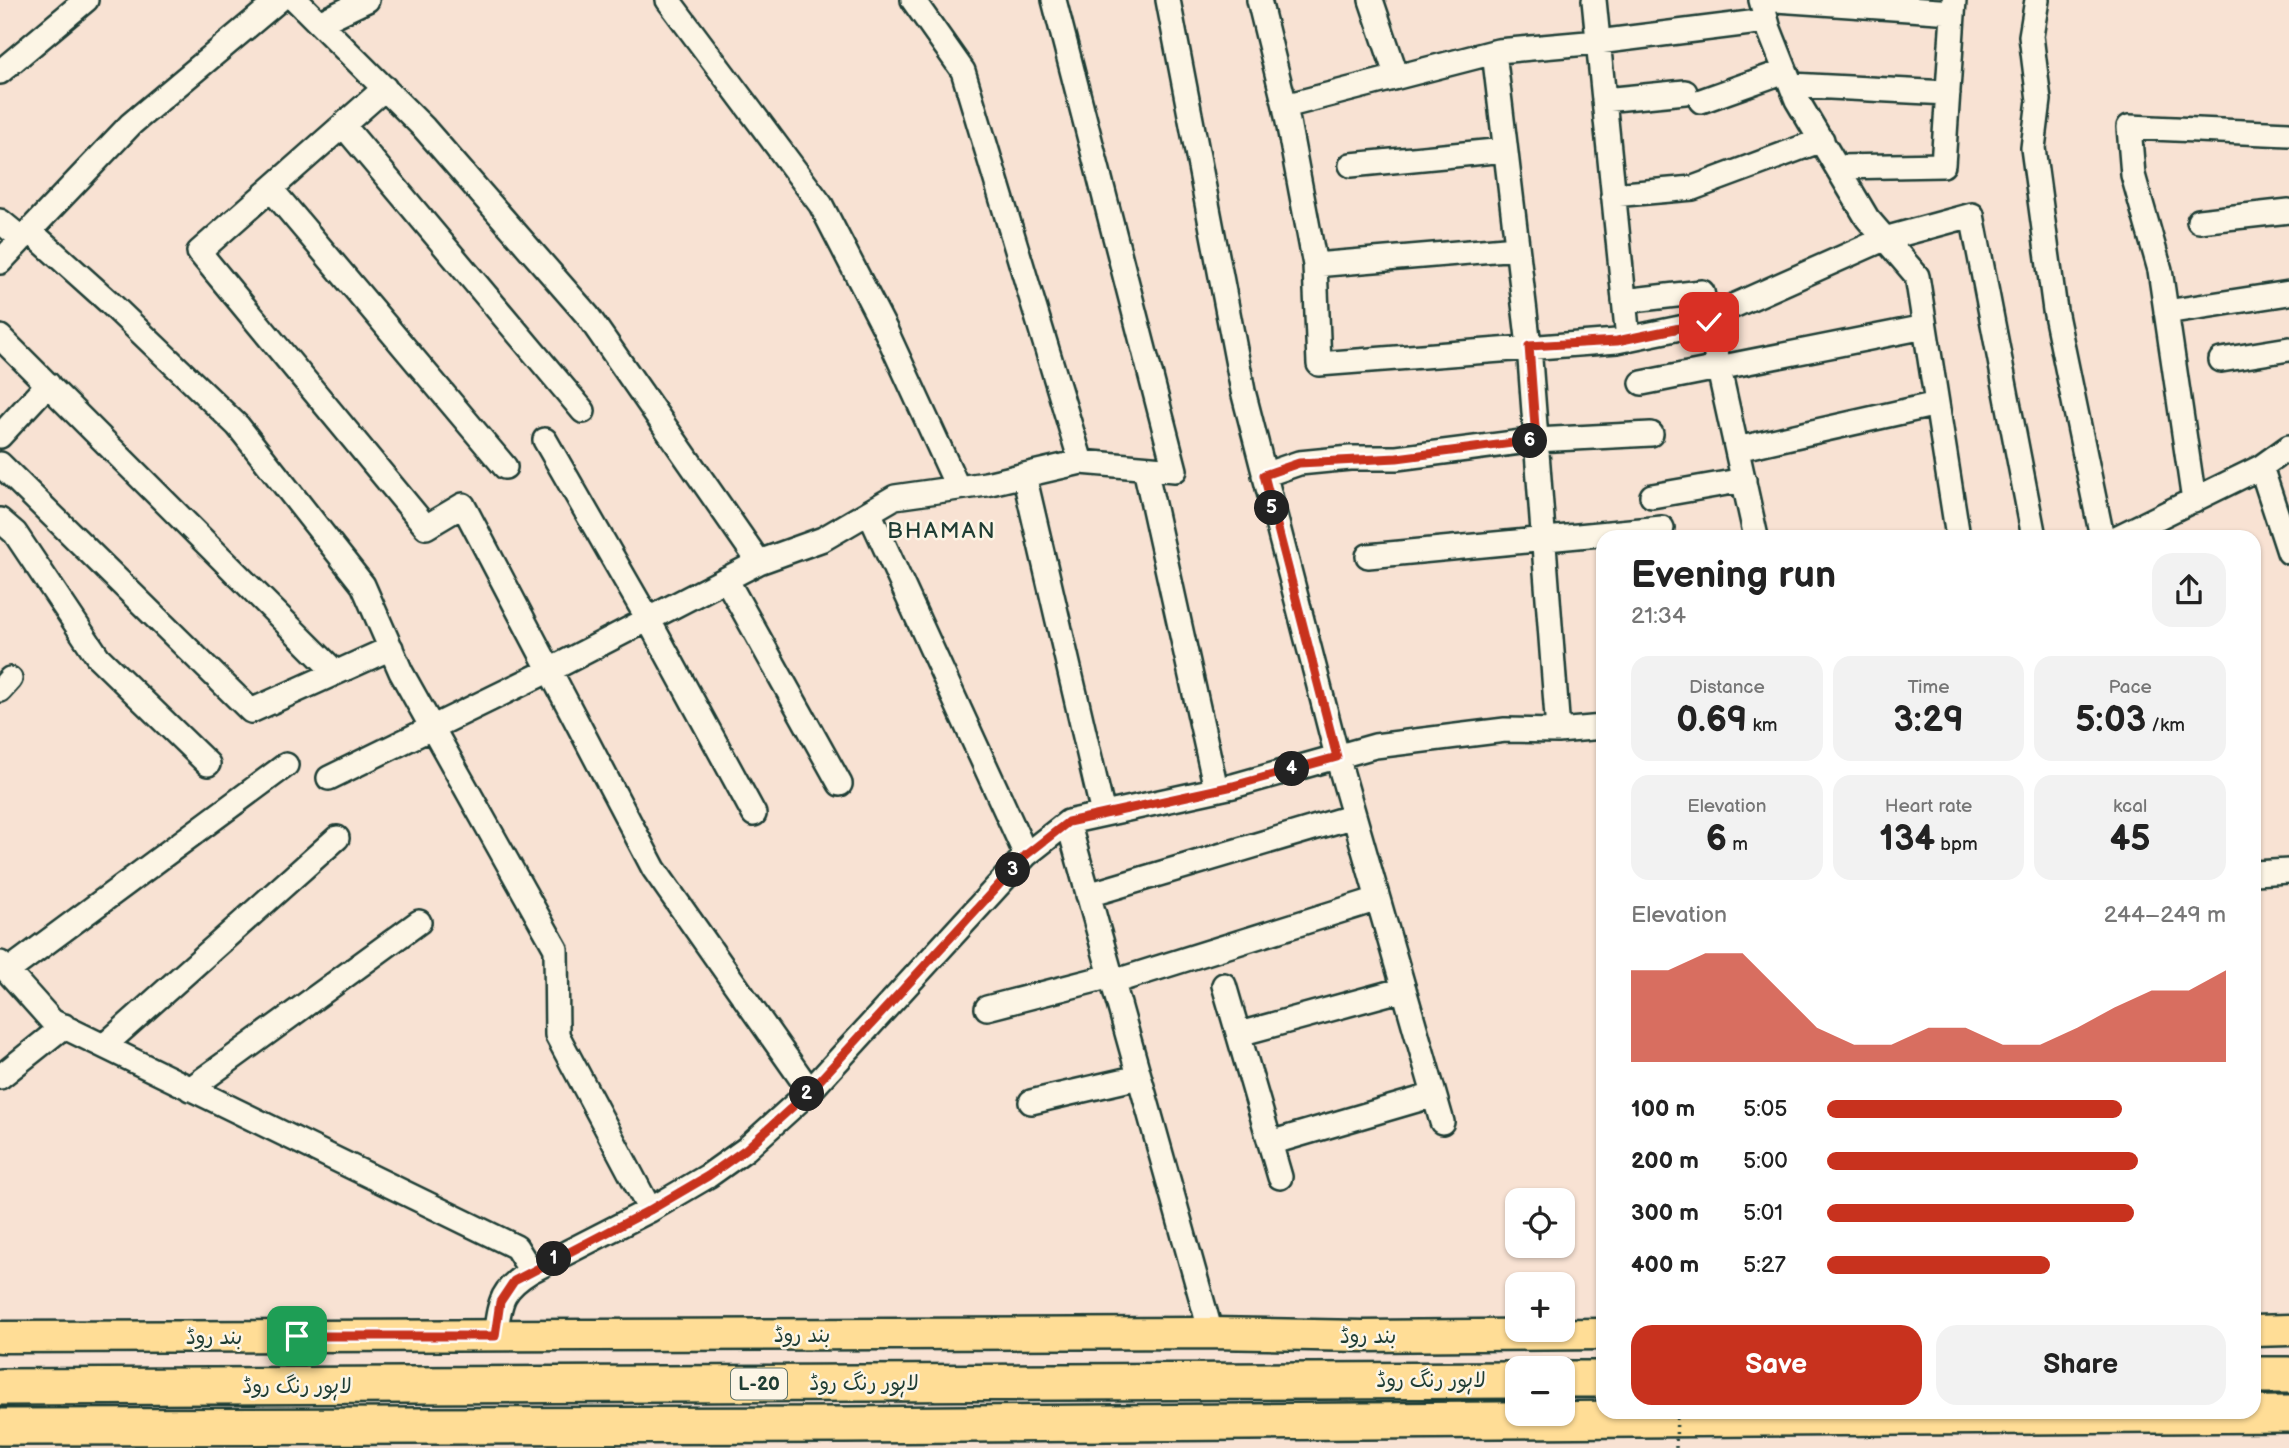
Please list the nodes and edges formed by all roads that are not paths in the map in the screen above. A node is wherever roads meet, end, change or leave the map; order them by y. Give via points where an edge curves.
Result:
1 (86, 0) edge
2 (279, 0) edge
3 (296, 0) edge
4 (366, 0) edge
5 (667, 0) edge
6 (913, 0) edge
7 (1054, 0) edge
8 (1168, 0) edge
9 (1259, 0) edge
10 (1371, 0) edge
11 (1594, 0) edge
12 (2037, 0) edge
13 (1953, 6) edge
14 (1768, 7) edge
15 (319, 23) junction
16 (1598, 42) junction
17 (1494, 52) junction
18 (0, 72) edge
19 (1397, 77) junction
20 (1788, 78) junction
21 (385, 88) junction
22 (1948, 93) junction
23 (1604, 100) junction
24 (1285, 106) junction
25 (343, 125) junction
26 (2289, 134) edge
27 (1822, 140) junction
28 (1505, 150) junction
29 (1352, 164) dead end
30 (1838, 167) junction
31 (271, 189) junction
32 (1613, 195) junction
33 (2289, 211) edge
34 (2199, 220) dead end
35 (0, 221) edge
36 (26, 235) junction
37 (1884, 239) junction
38 (1517, 248) junction
39 (0, 262) edge
40 (1315, 265) junction
41 (2289, 293) edge
42 (1624, 301) junction
43 (1731, 307) dead end
44 (2166, 312) junction
45 (1709, 322) junction
46 (1925, 327) junction
47 (0, 337) edge
48 (1628, 339) junction
49 (1529, 346) junction
50 (2289, 349) edge
51 (2221, 360) dead end
52 (1719, 368) junction
53 (1642, 383) dead end
54 (48, 384) junction
55 (1937, 404) junction
56 (583, 411) dead end
57 (1651, 434) dead end
58 (0, 436) edge
59 (545, 440) dead end
60 (1536, 440) junction
61 (2289, 447) edge
62 (1737, 449) junction
63 (1081, 462) junction
64 (0, 464) edge
65 (505, 467) dead end
66 (2261, 467) junction
67 (1145, 468) junction
68 (1024, 475) junction
69 (1264, 475) junction
70 (1744, 480) junction
71 (958, 488) junction
72 (1652, 496) dead end
73 (2194, 501) junction
74 (869, 512) junction
75 (0, 520) edge
76 (1662, 528) dead end
77 (1641, 530) edge
78 (1755, 530) edge
79 (1957, 530) edge
80 (2033, 530) edge
81 (2101, 530) edge
82 (2133, 530) edge
83 (1596, 534) edge
84 (1545, 539) junction
85 (2289, 552) edge
86 (1368, 556) dead end
87 (758, 562) junction
88 (726, 579) junction
89 (648, 619) junction
90 (391, 648) junction
91 (550, 670) junction
92 (335, 672) junction
93 (432, 728) junction
94 (1596, 728) edge
95 (1558, 731) junction
96 (1337, 757) junction
97 (208, 764) dead end
98 (286, 765) dead end
99 (329, 778) dead end
100 (839, 784) dead end
101 (1216, 789) junction
102 (754, 814) dead end
103 (1103, 814) junction
104 (1354, 816) junction
105 (1068, 822) junction
106 (337, 838) dead end
107 (1026, 855) junction
108 (2289, 871) edge
109 (2261, 873) edge
110 (1088, 895) junction
111 (1378, 899) junction
112 (419, 922) dead end
113 (4, 967) edge
114 (1112, 979) junction
115 (1224, 985) dead end
116 (1404, 989) junction
117 (987, 1008) dead end
118 (64, 1026) junction
119 (1239, 1034) junction
120 (104, 1046) junction
121 (0, 1077) edge
122 (1139, 1077) junction
123 (190, 1089) junction
124 (810, 1091) junction
125 (1434, 1095) junction
126 (1031, 1102) dead end
127 (1442, 1122) dead end
128 (1270, 1143) junction
129 (1280, 1177) dead end
130 (650, 1210) junction
131 (531, 1271) junction
132 (2289, 1330) edge
133 (2261, 1331) edge
134 (1211, 1333) junction
135 (1596, 1335) edge
136 (495, 1336) junction
137 (0, 1338) edge
138 (2289, 1375) edge
139 (2261, 1376) edge
140 (1575, 1379) edge
141 (1596, 1379) edge
142 (1505, 1380) edge
143 (0, 1387) edge
144 (2261, 1415) edge
145 (2289, 1415) edge
146 (1717, 1419) edge
147 (0, 1427) edge

1 - 18 street
2 - 36 street via 131,124
3 - 15 street
4 - 15 street
5 - 71 street via 821,205 886,331
6 - 63 street via 963,71
7 - 67 street via 1175,470
8 - 69 street via 1242,391
9 - 24 street
10 - 19 street
11 - 16 street
12 - 81 street via 2031,36 2039,100 2033,148 2055,310
13 - 14 street
13 - 22 street
14 - 16 street
14 - 20 street
15 - 21 street
16 - 17 street
16 - 23 street
17 - 19 street
17 - 28 street
19 - 24 street
20 - 22 street
20 - 23 street via 1693,97
20 - 27 street
21 - 25 street
21 - 87 street via 588,316
22 - 30 street via 1943,165
23 - 32 street
24 - 40 street
25 - 31 street
25 - 56 street
26 - 44 street via 2129,127 2133,175 2160,270
27 - 30 street
27 - 32 street via 1693,188
28 - 29 street
28 - 38 street
30 - 37 street
31 - 65 street
31 - 91 street via 199,252 426,527 463,505
32 - 42 street
33 - 34 street
35 - 36 street
36 - 39 street
36 - 90 street via 109,302 238,426 363,585
37 - 43 street
37 - 46 street via 1917,276
37 - 80 street via 1972,215
38 - 40 street
38 - 49 street
40 - 49 street via 1319,365
41 - 44 street
42 - 45 street via 1702,292
42 - 48 street
44 - 73 street
45 - 48 street
45 - 52 street
46 - 52 street
46 - 55 street
47 - 54 street
48 - 49 street
49 - 60 street
50 - 51 street
52 - 53 street
52 - 62 street
54 - 58 street
54 - 92 street
55 - 62 street
55 - 79 street
57 - 60 street
59 - 89 street
60 - 69 street via 1397,458 1299,463
60 - 84 street
61 - 66 street
62 - 70 street
63 - 67 street
63 - 68 street
64 - 92 street via 251,712
66 - 73 street
66 - 85 street
67 - 101 street
68 - 71 street
68 - 103 street
69 - 96 street
70 - 72 street
70 - 78 street
71 - 74 street via 895,497
73 - 82 street
74 - 87 street via 823,538
74 - 107 street
75 - 97 street via 15,533 98,657
76 - 77 street
83 - 84 street
84 - 86 street
84 - 95 street
87 - 88 street
88 - 89 street
88 - 100 street
89 - 91 street
89 - 102 street
90 - 92 street
90 - 93 street
91 - 93 street
91 - 124 street via 654,869
93 - 99 street
93 - 130 street via 556,949 557,1035
94 - 95 street
95 - 96 street via 1505,730 1375,746
96 - 101 street
96 - 104 street
98 - 113 street
101 - 103 street
103 - 105 street
104 - 110 street
104 - 111 street
105 - 107 street
105 - 110 street
106 - 120 street
107 - 124 street
108 - 109 street
110 - 114 street
111 - 114 street
111 - 116 street
112 - 123 street
113 - 118 street via 52,1021
114 - 117 street
114 - 122 street
115 - 119 street
116 - 119 street
116 - 125 street
118 - 120 street
118 - 121 street
119 - 128 street
120 - 123 street
122 - 126 street
122 - 134 street
123 - 131 street via 516,1247
124 - 130 street via 746,1149
125 - 127 street
125 - 128 street
128 - 129 street
130 - 131 street
131 - 136 street via 504,1292
132 - 133 main road
134 - 135 main road, بند روڈ
134 - 136 main road, بند روڈ
136 - 137 main road, بند روڈ
138 - 139 highway
140 - 141 highway
142 - 143 highway, لاہور رنگ روڈ / L-20
144 - 145 highway, لاہور رنگ روڈ / L-20
146 - 147 highway, لاہور رنگ روڈ / L-20

